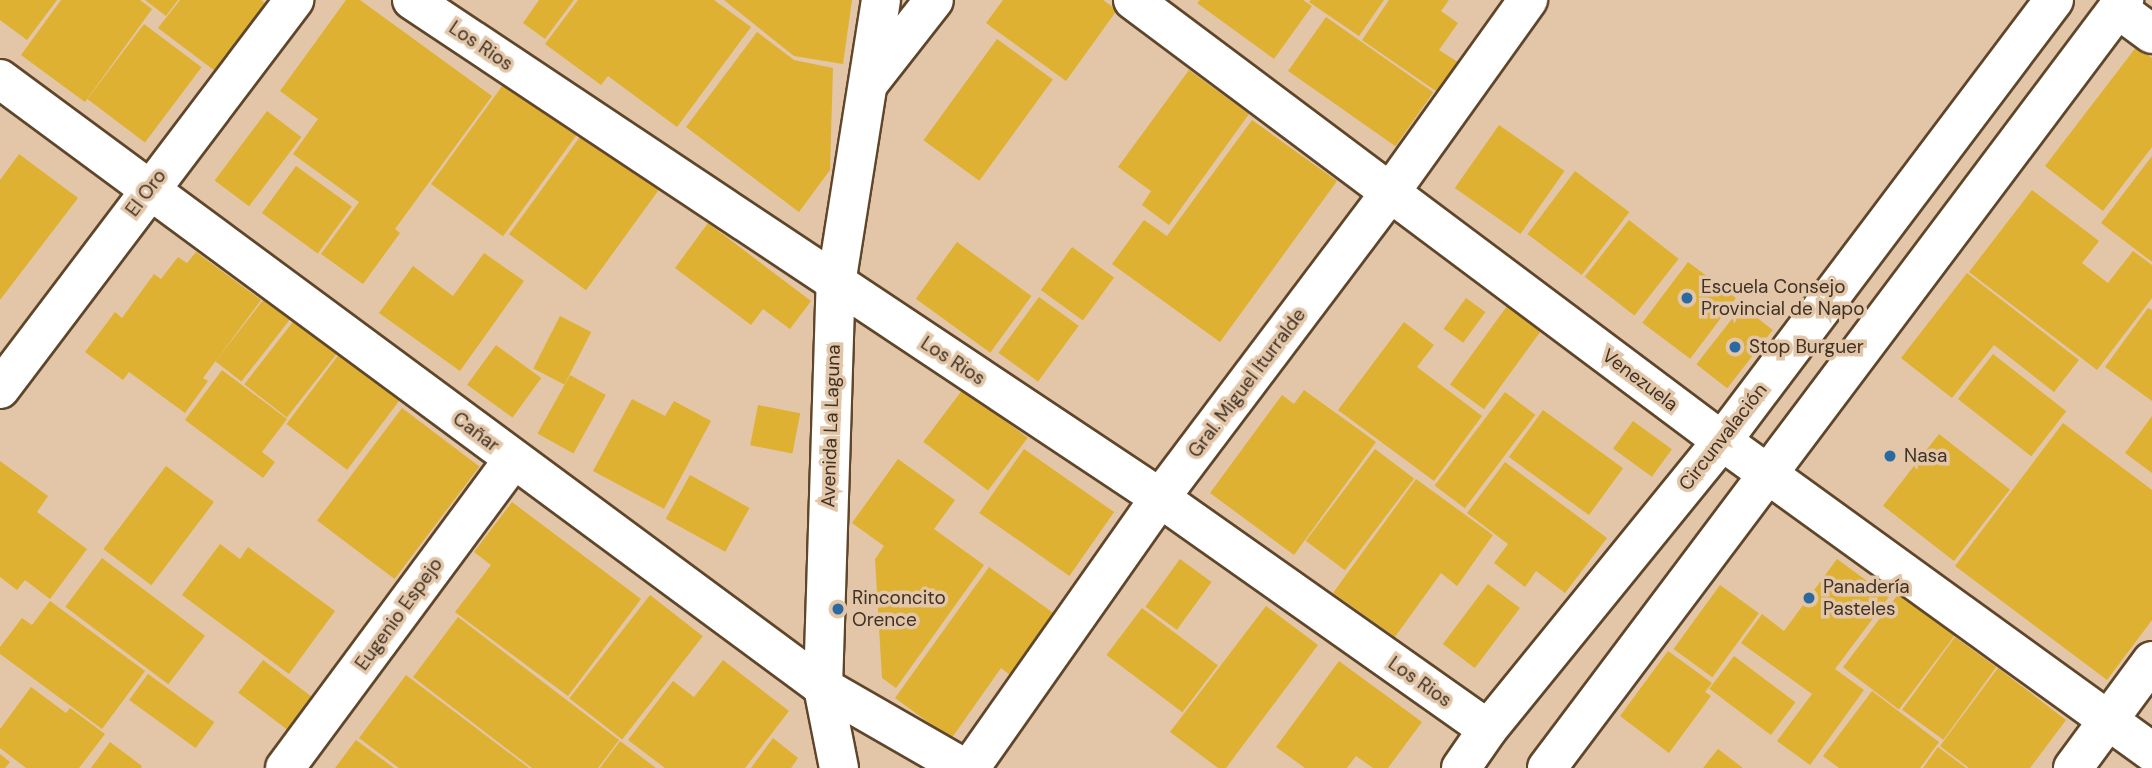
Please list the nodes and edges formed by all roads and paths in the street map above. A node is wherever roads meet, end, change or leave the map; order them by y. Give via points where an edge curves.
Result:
1 (295, 0) edge
2 (412, 0) edge
3 (881, 0) edge
4 (934, 0) edge
5 (1133, 0) edge
6 (1528, 0) edge
7 (2054, 0) edge
8 (2121, 4) edge
9 (2152, 34) edge
10 (0, 79) edge
11 (868, 84) junction
12 (150, 187) junction
13 (1389, 194) junction
14 (836, 284) junction
15 (0, 389) edge
16 (1722, 441) junction
17 (513, 460) junction
18 (1768, 475) junction
19 (1160, 498) junction
20 (2152, 661) edge
21 (823, 687) junction
22 (2108, 720) junction
23 (1488, 729) junction
24 (2152, 752) edge
25 (285, 768) edge
26 (839, 768) edge
27 (967, 768) edge
28 (1461, 768) edge
29 (1547, 768) edge
30 (2073, 768) edge

1 - 12 street, El Oro
2 - 14 street, Los Rios
3 - 11 street, Avenida La Laguna
4 - 11 street, Avenida La Laguna
5 - 13 street, Venezuela
6 - 13 street, Gral. Miguel Iturralde
7 - 16 street, Circunvalación
8 - 9 street
8 - 18 street
10 - 12 street, Cañar
11 - 14 street, Avenida La Laguna
12 - 15 street, El Oro
12 - 17 street, Cañar
13 - 16 street, Venezuela
13 - 19 street, Gral. Miguel Iturralde
14 - 19 street, Los Rios
14 - 21 street, Avenida La Laguna
16 - 18 street, Venezuela
16 - 23 street, Circunvalación
17 - 21 street, Cañar
17 - 25 street, Eugenio Espejo
18 - 22 street, Venezuela
18 - 29 street
19 - 23 street, Los Rios
19 - 27 street, Gral. Miguel Iturralde
20 - 22 street
21 - 26 street, Avenida La Laguna
21 - 27 street, Cañar
22 - 24 street, Venezuela
22 - 30 street
23 - 28 street, Circunvalación

